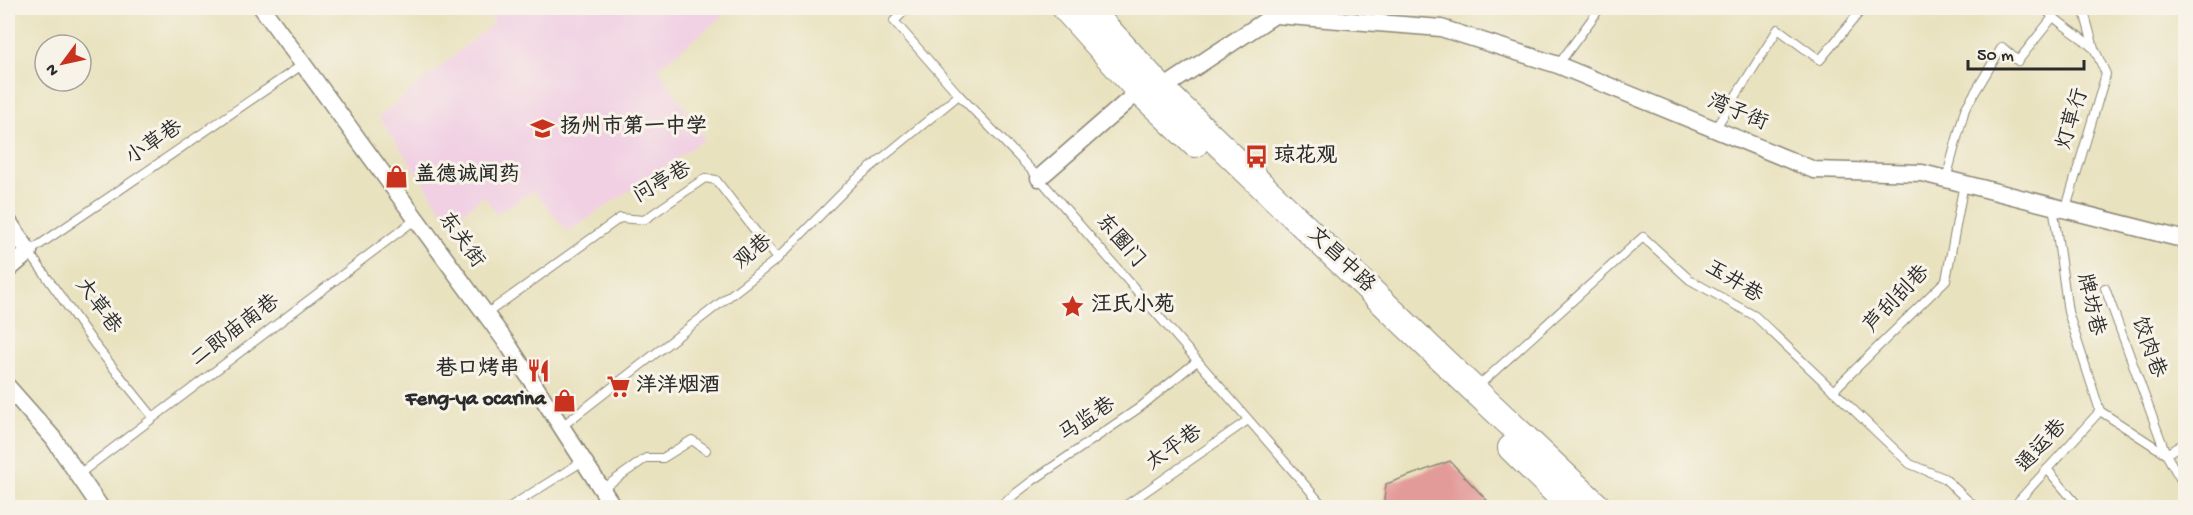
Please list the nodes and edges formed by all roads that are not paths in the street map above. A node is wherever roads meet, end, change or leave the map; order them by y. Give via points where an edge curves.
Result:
1 (262, 8) edge
2 (908, 8) edge
3 (1065, 8) edge
4 (1088, 8) edge
5 (1600, 8) edge
6 (1863, 8) edge
7 (2044, 8) edge
8 (2083, 8) edge
9 (1281, 11) edge
10 (2052, 17) junction
11 (2094, 48) junction
12 (302, 65) junction
13 (1558, 65) junction
14 (1151, 90) junction
15 (959, 95) junction
16 (1715, 129) junction
17 (1039, 178) junction
18 (1946, 178) junction
19 (1964, 183) junction
20 (2060, 207) junction
21 (416, 219) junction
22 (8, 221) edge
23 (2186, 240) edge
24 (29, 252) junction
25 (777, 259) junction
26 (8, 270) edge
27 (2105, 288) dead end
28 (486, 314) junction
29 (1197, 361) junction
30 (8, 387) edge
31 (1474, 390) junction
32 (1833, 391) junction
33 (2100, 411) junction
34 (153, 417) junction
35 (1248, 420) junction
36 (561, 427) junction
37 (2186, 442) edge
38 (706, 450) dead end
39 (2166, 454) junction
40 (583, 461) junction
41 (2047, 469) junction
42 (79, 474) junction
43 (602, 489) junction
44 (2186, 489) edge
45 (98, 506) edge
46 (508, 507) edge
47 (614, 507) edge
48 (997, 507) edge
49 (1122, 507) edge
50 (1325, 507) edge
51 (1572, 507) edge
52 (1599, 507) edge
53 (1976, 507) edge
54 (2012, 507) edge
55 (2080, 507) edge

1 - 12 street, 东关街
2 - 15 lane, 东圈门 via 894,21
3 - 14 main road, 文昌中路
4 - 14 main road, 文昌中路
5 - 13 lane
6 - 16 lane via 1820,60 1778,29
7 - 10 lane
8 - 11 lane, 灯草行
9 - 13 street, 湾子街 via 1441,28
9 - 14 street
10 - 11 lane via 2072,28
10 - 18 lane via 2018,61 2002,47 1965,109
11 - 20 lane, 灯草行 via 2106,74
12 - 21 street, 东关街
12 - 24 lane, 小草巷
13 - 16 street, 湾子街
14 - 17 street
14 - 31 main road, 文昌中路
14 - 51 main road, 文昌中路
15 - 17 lane, 东圈门
15 - 25 lane, 观巷 via 854,181
16 - 18 street, 湾子街 via 1814,170 1922,173
17 - 29 lane, 东圈门
18 - 19 street, 湾子街
19 - 20 street, 湾子街
19 - 32 lane, 芦刮刮巷 via 1946,280
20 - 23 street, 湾子街
20 - 33 lane, 牌坊巷 via 2068,312
21 - 28 street, 东关街
21 - 34 lane, 二郎庙南巷
22 - 24 street, 大草巷
24 - 26 street
24 - 34 lane, 大草巷 via 95,345
25 - 28 lane, 问亭巷 via 716,180 705,178 644,220 620,218
25 - 36 lane, 观巷
27 - 39 lane, 饺肉巷
28 - 36 street, 东关街
29 - 35 lane, 东圈门
29 - 48 lane, 马监巷 via 1139,408
30 - 42 street
31 - 32 lane, 玉井巷 via 1642,237 1690,280 1755,316
31 - 52 main road, 文昌中路
32 - 53 lane, 玉井巷 via 1910,464 1944,478
33 - 39 lane
33 - 41 lane, 通运巷
34 - 42 lane, 二郎庙南巷
35 - 49 lane, 太平巷
35 - 50 lane, 东圈门
36 - 40 street, 东关街
37 - 39 lane
38 - 43 lane via 692,440 663,458 646,458
39 - 44 lane, 饺肉巷
40 - 43 street, 东关街
40 - 46 lane
41 - 54 lane, 通运巷
41 - 55 lane
42 - 45 street
43 - 47 street, 东关街

